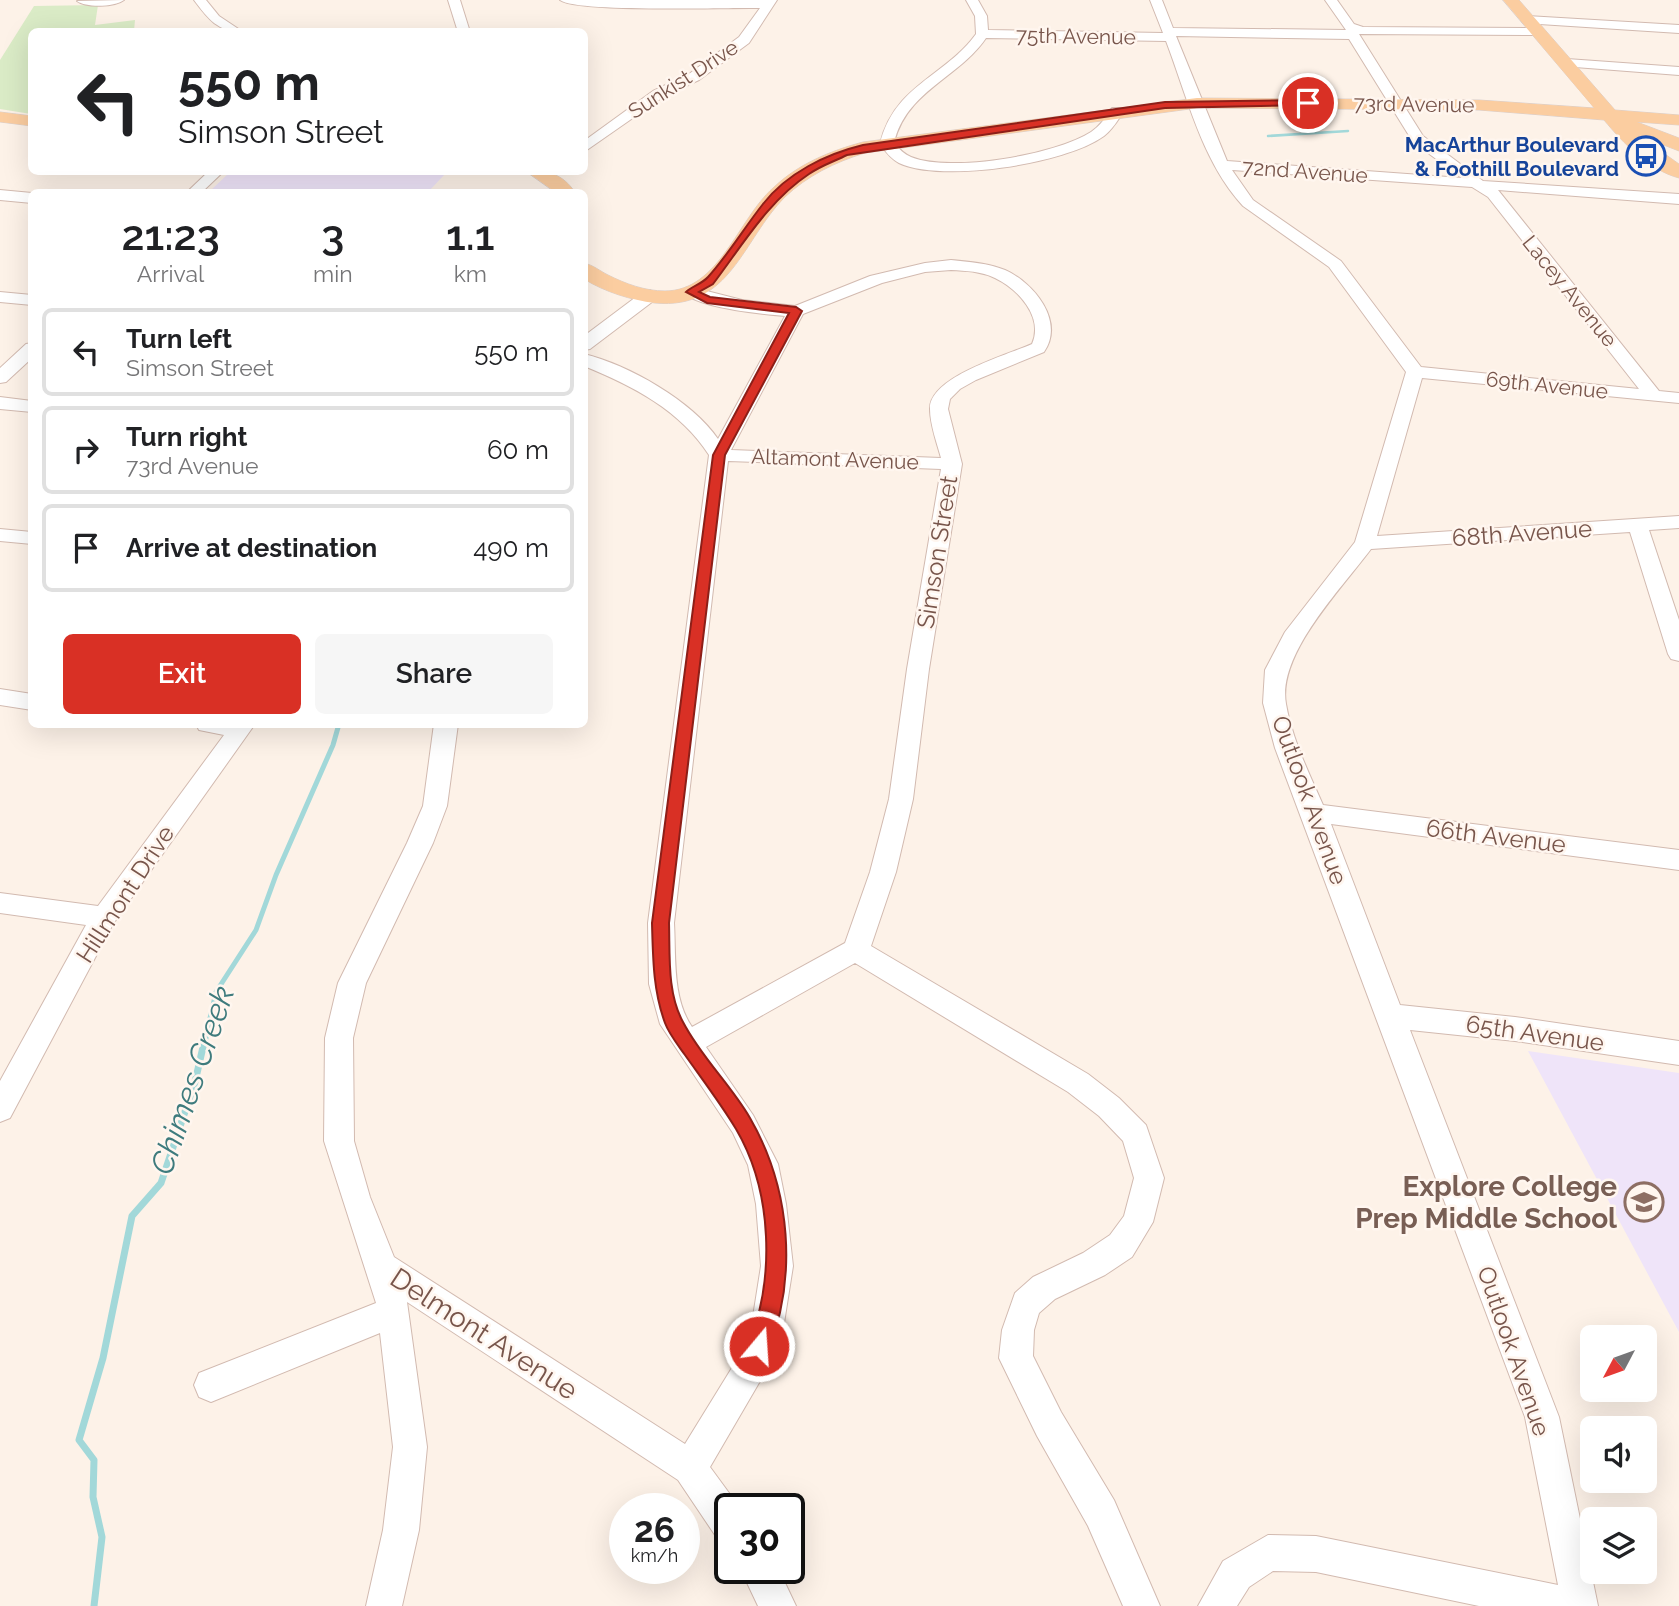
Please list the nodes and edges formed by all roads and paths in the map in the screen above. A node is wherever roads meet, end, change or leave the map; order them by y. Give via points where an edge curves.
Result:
1 (118, 0) edge
2 (200, 0) edge
3 (454, 0) edge
4 (565, 0) edge
5 (972, 0) edge
6 (1156, 0) edge
7 (1331, 0) edge
8 (1511, 0) edge
9 (83, 1) edge
10 (646, 2) edge
11 (771, 2) edge
12 (1532, 25) junction
13 (230, 28) edge
14 (463, 28) edge
15 (1679, 29) edge
16 (1352, 32) junction
17 (982, 34) junction
18 (1169, 34) junction
19 (1567, 64) junction
20 (1679, 71) edge
21 (1197, 103) junction
22 (1396, 103) junction
23 (1117, 111) junction
24 (0, 117) edge
25 (28, 120) edge
26 (1679, 120) edge
27 (1616, 123) junction
28 (1679, 129) edge
29 (887, 144) junction
30 (588, 145) edge
31 (1679, 145) edge
32 (1679, 152) edge
33 (1221, 164) junction
34 (1679, 172) edge
35 (213, 175) edge
36 (548, 175) edge
37 (1480, 184) junction
38 (197, 189) edge
39 (562, 189) edge
40 (0, 195) edge
41 (28, 198) edge
42 (1679, 199) edge
43 (588, 272) edge
44 (691, 292) junction
45 (650, 295) junction
46 (0, 297) edge
47 (28, 300) edge
48 (796, 311) junction
49 (588, 342) edge
50 (28, 352) edge
51 (588, 361) edge
52 (1415, 372) junction
53 (0, 378) edge
54 (1654, 396) junction
55 (1679, 398) edge
56 (0, 403) edge
57 (28, 406) edge
58 (719, 455) junction
59 (952, 464) junction
60 (1679, 522) edge
61 (1638, 526) junction
62 (0, 535) edge
63 (28, 538) edge
64 (1364, 544) junction
65 (1679, 654) edge
66 (0, 697) edge
67 (28, 701) edge
68 (241, 728) edge
69 (445, 728) edge
70 (1314, 813) junction
71 (1679, 860) edge
72 (0, 903) edge
73 (104, 917) junction
74 (856, 950) junction
75 (1390, 1016) junction
76 (687, 1043) junction
77 (1679, 1053) edge
78 (0, 1109) edge
79 (382, 1267) junction
80 (394, 1312) junction
81 (211, 1385) dead end
82 (690, 1468) junction
83 (714, 1502) edge
84 (766, 1584) edge
85 (384, 1606) edge
86 (778, 1606) edge
87 (1142, 1606) edge
88 (1216, 1606) edge
89 (1568, 1606) edge
90 (1580, 1606) edge

1 - 9 street
2 - 13 street via 215,19
3 - 14 street
4 - 10 street
5 - 17 street via 981,16
6 - 18 street
7 - 16 street, Lacey Avenue
8 - 12 main road
10 - 11 street
11 - 30 street, Sunkist Drive via 744,40
12 - 15 street, 75th Avenue
12 - 16 street, 75th Avenue
12 - 19 main road
16 - 18 street, 75th Avenue
16 - 22 street, Lacey Avenue
17 - 18 street, 75th Avenue
17 - 29 street via 910,102 888,133
18 - 21 street
19 - 20 street
19 - 27 main road
21 - 22 main road, 73rd Avenue
21 - 23 main road, 73rd Avenue
21 - 33 street
22 - 27 main road, 73rd Avenue via 1479,105
22 - 37 street, Lacey Avenue via 1418,139
23 - 29 main road, 73rd Avenue
23 - 29 street via 1087,140 987,165 920,164 899,156
24 - 25 main road
26 - 27 main road, 73rd Avenue
27 - 28 main road, 73rd Avenue
27 - 31 main road
27 - 32 main road
27 - 34 main road
29 - 44 main road, 73rd Avenue via 827,159 785,187 710,282
33 - 37 street, 72nd Avenue
33 - 52 street via 1248,203 1335,264
35 - 38 street
36 - 39 main road
37 - 42 street, 72nd Avenue
37 - 54 street, Lacey Avenue via 1493,194
40 - 41 street
43 - 45 main road via 621,289
44 - 45 main road
44 - 48 street, Simson Street via 707,300
45 - 49 street
46 - 47 street
48 - 58 street
48 - 59 street, Simson Street via 892,273 929,267 996,273 1028,292 1045,330 1044,341 1038,348 970,376 941,398 939,409
50 - 53 street
51 - 58 street, Altamont Avenue via 650,390 700,428
52 - 54 street, 69th Avenue
52 - 64 street, Outlook Avenue
54 - 55 street, 69th Avenue
56 - 57 street
58 - 59 street, Altamont Avenue
58 - 76 street via 661,923 663,984 674,1024
59 - 74 street, Simson Street via 901,799 883,872
60 - 61 street, 68th Avenue
61 - 64 street, 68th Avenue
61 - 65 street
62 - 63 street
64 - 70 street, Outlook Avenue via 1293,637 1276,670 1274,702
66 - 67 street
68 - 73 street, Hillmont Drive
69 - 79 street, Delmont Avenue via 435,806 352,983 339,1038 339,1142
70 - 71 street, 66th Avenue
70 - 75 street, Outlook Avenue
72 - 73 street
73 - 78 street, Hillmont Drive
74 - 76 street
74 - 87 street via 1078,1083 1136,1134 1149,1178 1138,1222 1121,1246 1044,1288 1027,1304 1018,1330 1016,1358 1101,1513
75 - 77 street, 65th Avenue
75 - 90 street, Outlook Avenue via 1542,1417
76 - 82 street via 743,1124 763,1164 777,1266 768,1323 750,1370
79 - 80 street
79 - 82 street, Delmont Avenue
80 - 81 street
80 - 85 street via 410,1447 401,1530
82 - 83 street, Delmont Avenue
84 - 86 street
88 - 89 street via 1236,1574 1268,1553 1316,1554

